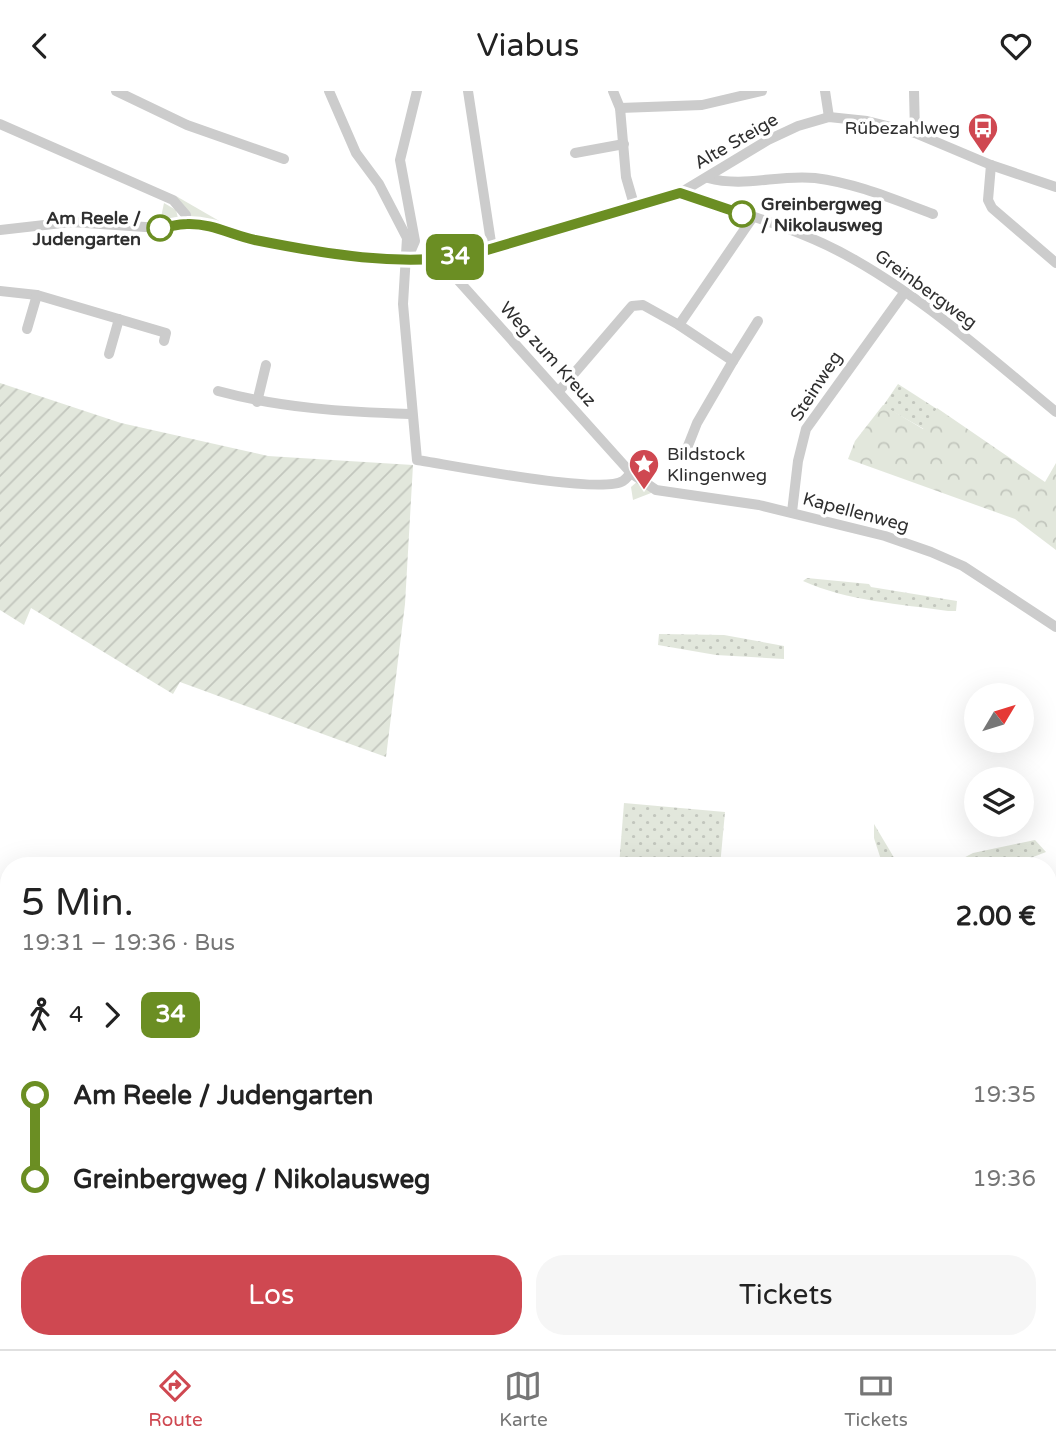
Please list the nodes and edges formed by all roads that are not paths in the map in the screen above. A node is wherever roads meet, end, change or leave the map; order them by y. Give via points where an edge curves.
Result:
1 (116, 91) edge
2 (329, 91) edge
3 (417, 91) edge
4 (468, 91) edge
5 (613, 91) edge
6 (762, 91) edge
7 (825, 91) edge
8 (914, 91) edge
9 (621, 108) junction
10 (829, 117) junction
11 (0, 124) edge
12 (915, 133) junction
13 (624, 144) junction
14 (575, 153) dead end
15 (284, 159) dead end
16 (992, 165) junction
17 (708, 178) junction
18 (1056, 187) edge
19 (680, 193) junction
20 (635, 208) junction
21 (933, 214) dead end
22 (753, 217) junction
23 (187, 224) junction
24 (0, 230) edge
25 (492, 249) junction
26 (439, 259) junction
27 (407, 260) junction
28 (1056, 263) edge
29 (0, 291) edge
30 (904, 292) junction
31 (37, 295) junction
32 (119, 319) junction
33 (758, 321) dead end
34 (679, 325) junction
35 (27, 329) dead end
36 (164, 341) dead end
37 (109, 355) dead end
38 (733, 361) junction
39 (266, 365) dead end
40 (218, 391) dead end
41 (559, 391) junction
42 (257, 402) junction
43 (1056, 412) edge
44 (410, 414) junction
45 (684, 456) dead end
46 (631, 473) junction
47 (792, 512) junction
48 (1056, 627) edge

1 - 15 street via 187,125
2 - 27 street via 356,153 399,218 407,238
3 - 27 street via 400,160 415,241
4 - 25 street
5 - 9 street
6 - 9 street via 702,105
7 - 10 street
8 - 12 street
9 - 13 street
10 - 12 street, Alte Steige
10 - 17 street, Alte Steige via 768,140
11 - 23 street via 173,200 186,215
12 - 16 street, Alte Steige
13 - 14 street
13 - 20 street via 626,177
16 - 18 street, Alte Steige
16 - 28 street via 988,200 992,208
17 - 19 street, Alte Steige
17 - 21 street via 744,183 814,178 876,193
19 - 20 street, Alte Steige
19 - 22 street, Greinbergweg
20 - 25 street, Alte Steige
22 - 30 street, Greinbergweg via 836,250
22 - 34 street
23 - 24 street, Alte Steige via 160,228 71,222
23 - 27 street, Alte Steige via 257,240 380,260
25 - 26 street, Alte Steige
26 - 27 street, Alte Steige
26 - 41 street, Weg zum Kreuz
27 - 44 street via 403,304
29 - 31 street
30 - 43 street, Greinbergweg
30 - 47 street, Steinweg via 806,429
31 - 32 street
31 - 35 street
32 - 36 street via 166,333
32 - 37 street
33 - 38 street
34 - 38 street
34 - 41 street via 643,305 632,306
38 - 45 street via 697,423
39 - 42 street
40 - 42 street
41 - 46 street, Weg zum Kreuz
42 - 44 street
44 - 46 street via 416,460 566,483 607,485 622,482
46 - 47 street, Kapellenweg via 656,490
47 - 48 street, Kapellenweg via 931,552 963,566

